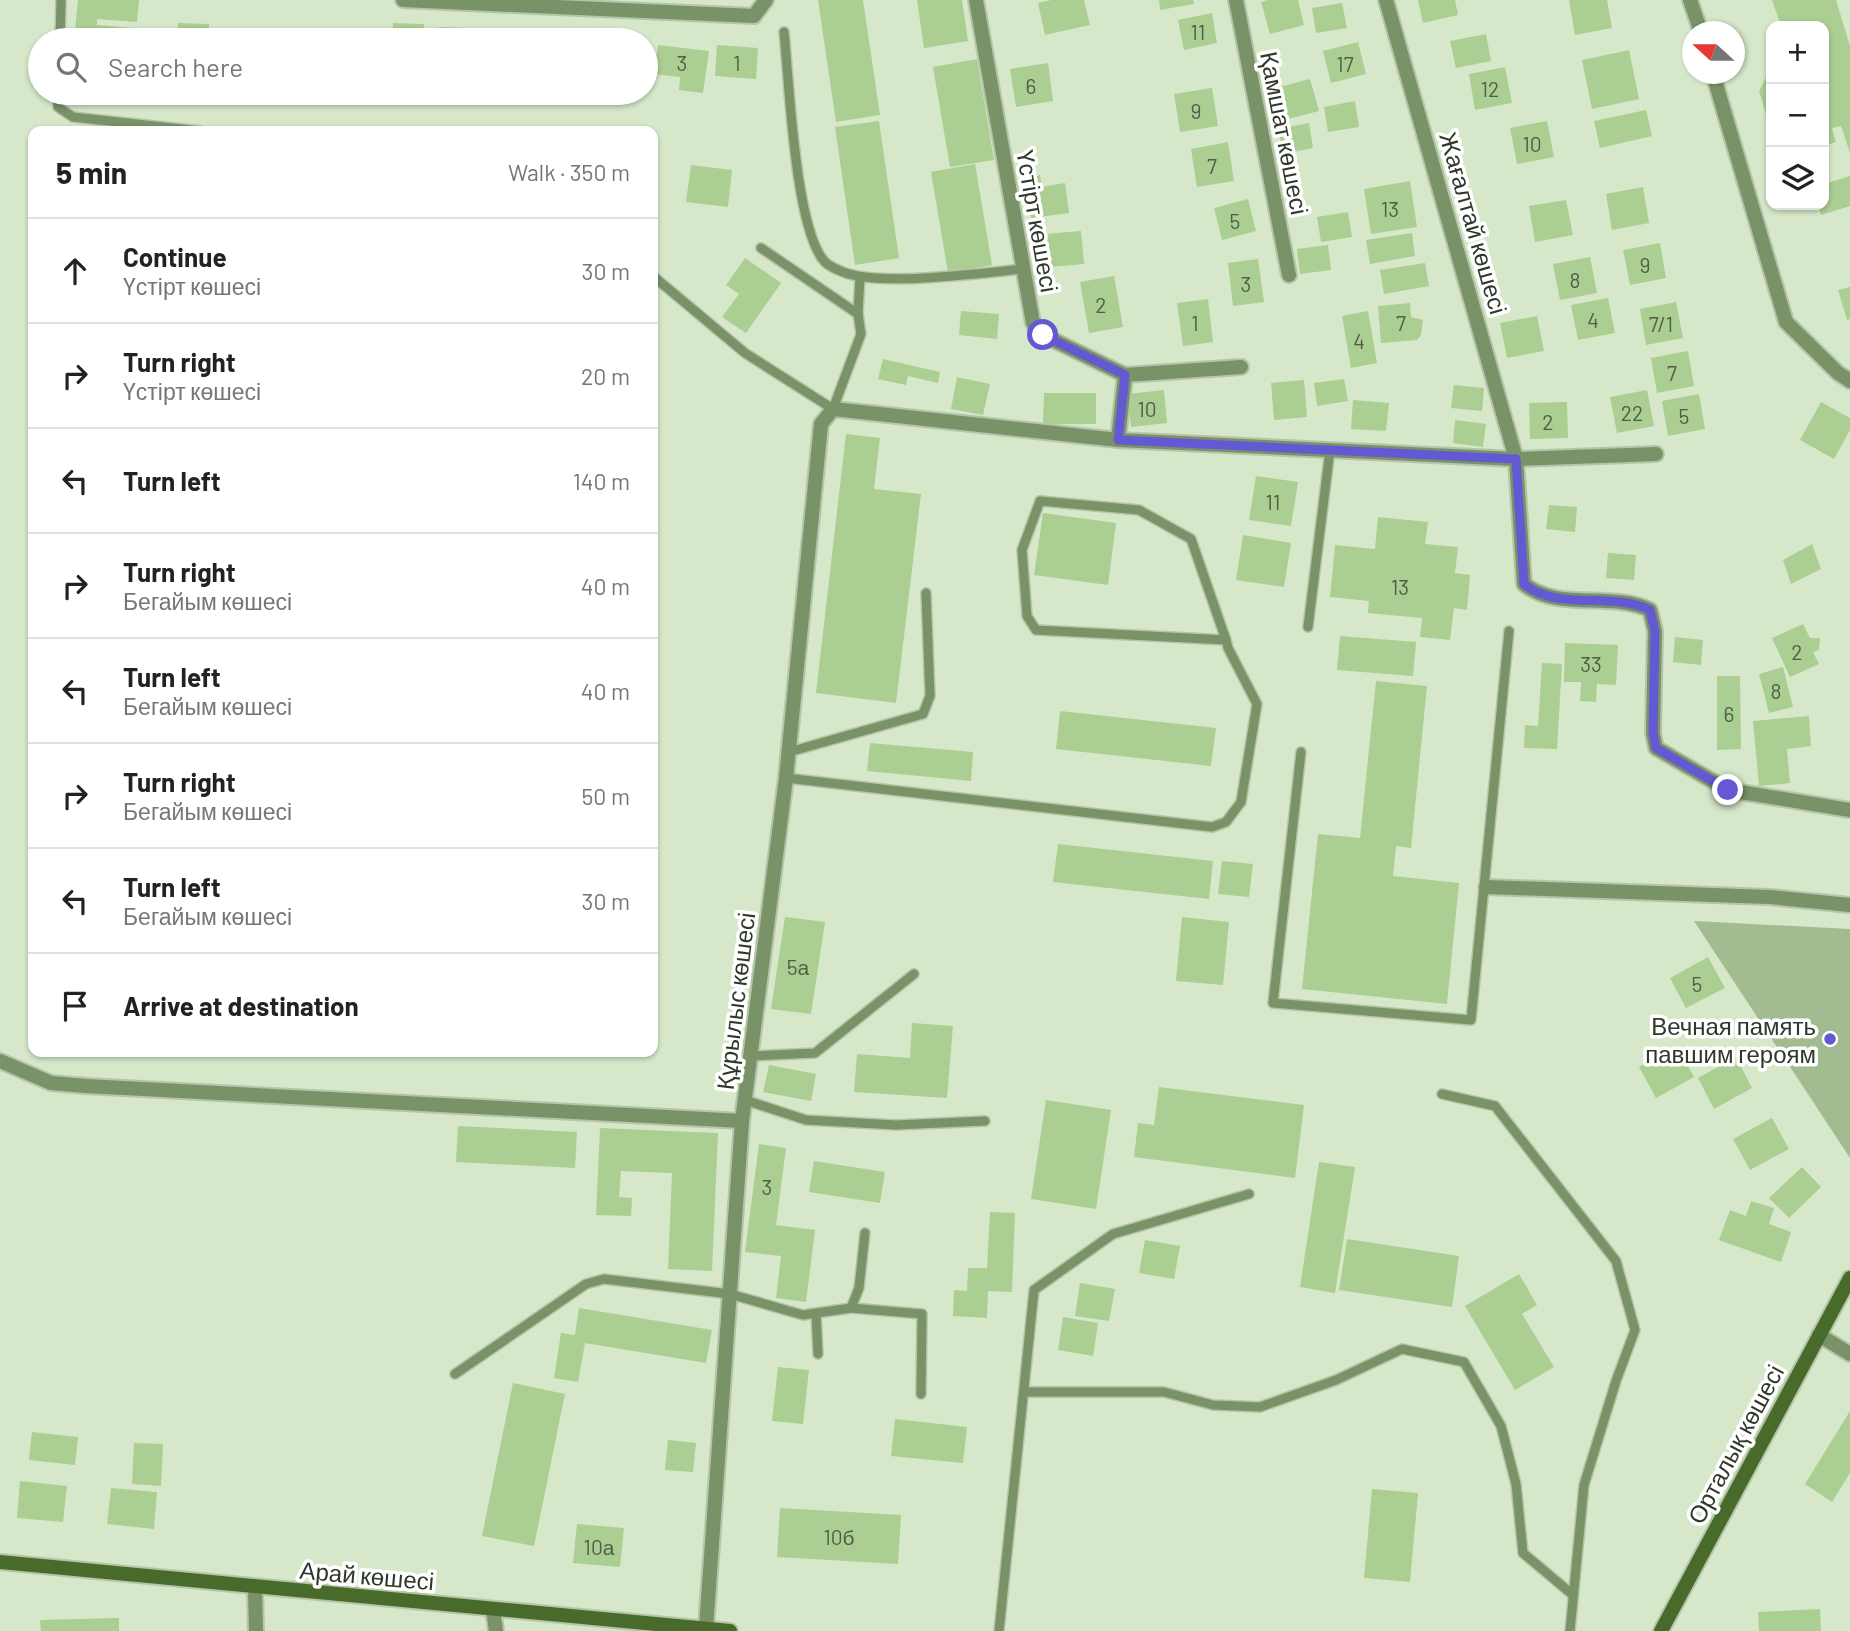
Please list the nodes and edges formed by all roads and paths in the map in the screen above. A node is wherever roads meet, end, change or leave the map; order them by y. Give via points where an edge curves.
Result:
1 (61, 0) edge
2 (403, 0) edge
3 (766, 0) edge
4 (976, 0) edge
5 (1236, 0) edge
6 (1386, 0) edge
7 (1689, 0) edge
8 (1697, 21) edge
9 (60, 28) edge
10 (784, 33) dead end
11 (1716, 84) edge
12 (58, 105) edge
13 (155, 126) edge
14 (761, 248) dead end
15 (1024, 269) junction
16 (1289, 275) dead end
17 (860, 277) junction
18 (658, 280) edge
19 (858, 314) junction
20 (1241, 367) dead end
21 (1125, 375) junction
22 (1850, 381) edge
23 (833, 409) junction
24 (1118, 440) junction
25 (1330, 450) junction
26 (1656, 454) dead end
27 (1516, 459) junction
28 (926, 593) dead end
29 (1308, 627) dead end
30 (1509, 631) dead end
31 (1226, 639) junction
32 (789, 752) junction
33 (1301, 752) dead end
34 (786, 778) junction
35 (1850, 810) edge
36 (1486, 887) junction
37 (1850, 905) edge
38 (914, 974) dead end
39 (752, 1056) junction
40 (0, 1061) edge
41 (1442, 1094) dead end
42 (746, 1100) junction
43 (742, 1121) junction
44 (985, 1121) dead end
45 (1249, 1194) dead end
46 (865, 1233) dead end
47 (1850, 1278) edge
48 (730, 1294) junction
49 (851, 1308) junction
50 (816, 1314) junction
51 (1819, 1335) junction
52 (818, 1354) dead end
53 (1850, 1354) edge
54 (456, 1374) dead end
55 (1024, 1392) junction
56 (921, 1394) dead end
57 (0, 1562) edge
58 (256, 1588) junction
59 (1573, 1595) junction
60 (493, 1609) junction
61 (706, 1628) junction
62 (256, 1631) edge
63 (496, 1631) edge
64 (730, 1631) edge
65 (999, 1631) edge
66 (1570, 1631) edge
67 (1661, 1631) edge

1 - 9 lane
2 - 3 street via 754,16
4 - 15 street, Үстірт көшесі
5 - 16 street, Қамшат көшесі
6 - 27 street, Жағалтай көшесі
7 - 8 street
10 - 17 lane via 808,228 825,262
11 - 22 street via 1786,322
12 - 13 lane via 73,117
14 - 19 lane
15 - 17 lane
15 - 21 street, Үстірт көшесі via 1033,323 1043,335
17 - 19 lane
18 - 23 lane via 745,353
19 - 23 lane via 861,334
20 - 21 street
21 - 24 street
23 - 24 street
23 - 32 street, Құрылыс көшесі via 821,424
24 - 25 street
25 - 27 street
25 - 29 lane
26 - 27 street
27 - 35 street, Жағалтай көшесі via 1524,584 1534,592 1555,597 1637,603 1650,610 1655,631 1656,748 1728,790
28 - 32 lane via 930,696 923,714
30 - 36 lane
31 - 31 lane via 1191,539 1139,510 1040,501 1022,550 1027,616 1036,630
31 - 34 lane via 1257,704 1241,802 1226,822 1212,827
32 - 34 street, Құрылыс көшесі
33 - 36 lane via 1273,1003 1471,1020
34 - 39 street, Құрылыс көшесі
36 - 37 street via 1769,897
38 - 39 lane via 816,1053
39 - 42 street, Құрылыс көшесі
40 - 43 street via 51,1083 75,1085
41 - 59 lane via 1495,1106 1616,1261 1635,1330 1584,1485
42 - 43 street, Құрылыс көшесі
42 - 44 lane via 806,1120 896,1125
43 - 48 street, Құрылыс көшесі
45 - 55 lane via 1113,1234 1034,1290
46 - 49 lane via 859,1288
47 - 51 main road, Орталық көшесі
48 - 50 lane via 803,1315
48 - 54 lane via 618,1278 586,1284
48 - 61 street, Құрылыс көшесі
49 - 50 lane
49 - 56 lane via 922,1314
50 - 52 lane
51 - 53 street
51 - 67 main road, Орталық көшесі
55 - 59 lane via 1164,1392 1213,1405 1260,1407 1336,1380 1402,1349 1464,1362 1501,1426 1516,1484 1523,1553
55 - 65 lane
57 - 58 main road, Арай көшесі
58 - 60 main road, Арай көшесі
58 - 62 street
59 - 66 lane
60 - 61 main road, Арай көшесі
60 - 63 street
61 - 64 main road, Арай көшесі

